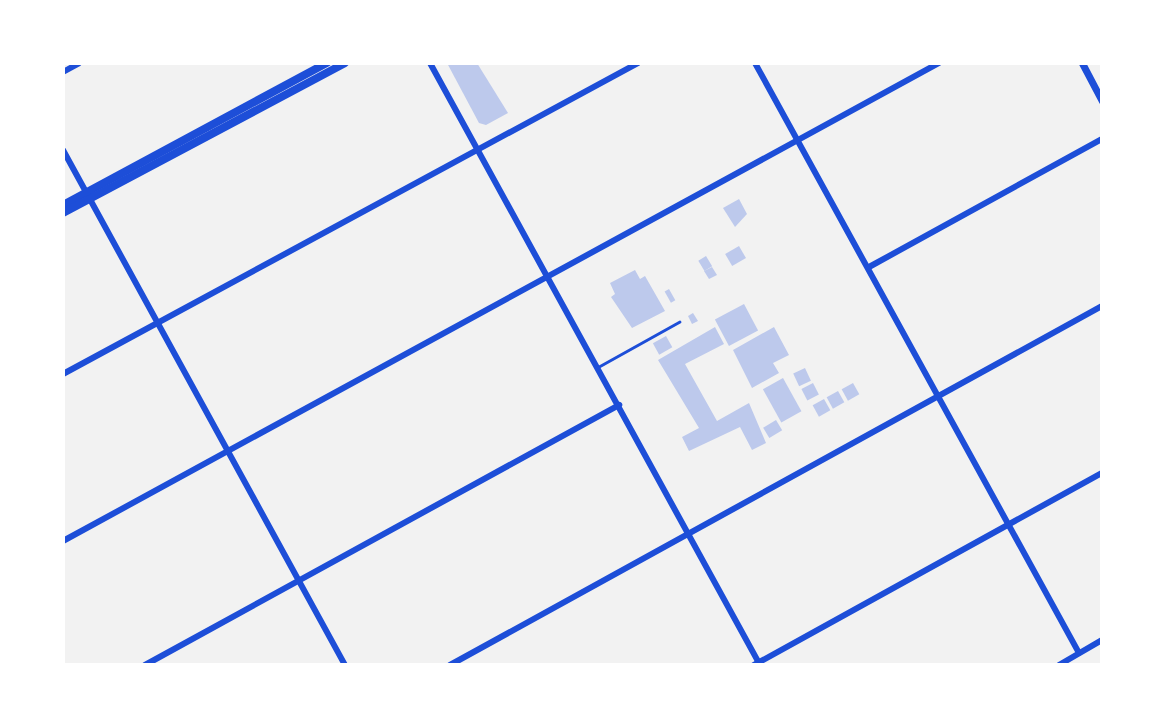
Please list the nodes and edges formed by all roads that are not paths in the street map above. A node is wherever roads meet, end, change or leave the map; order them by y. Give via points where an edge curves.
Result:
1 (79, 63) edge
2 (327, 63) edge
3 (345, 63) edge
4 (430, 63) edge
5 (638, 63) edge
6 (755, 63) edge
7 (939, 63) edge
8 (1085, 64) edge
9 (63, 72) edge
10 (277, 95) junction
11 (1102, 101) edge
12 (1102, 139) edge
13 (799, 142) junction
14 (478, 149) junction
15 (63, 150) edge
16 (88, 196) junction
17 (63, 205) edge
18 (63, 214) edge
19 (869, 267) junction
20 (547, 275) junction
21 (1102, 306) edge
22 (157, 322) junction
23 (679, 322) dead end
24 (598, 367) junction
25 (63, 374) edge
26 (939, 396) junction
27 (619, 405) junction
28 (228, 451) junction
29 (1102, 473) edge
30 (1008, 525) junction
31 (688, 532) junction
32 (63, 541) edge
33 (299, 580) junction
34 (1102, 640) edge
35 (1079, 653) junction
36 (758, 664) edge
37 (145, 665) edge
38 (345, 665) edge
39 (450, 665) edge
40 (1059, 665) edge

1 - 9 street
2 - 10 main road
3 - 10 main road
4 - 14 street
5 - 14 street
6 - 13 street
7 - 13 street
8 - 11 street
10 - 16 main road
12 - 19 street
13 - 19 street
13 - 20 street
14 - 20 street
14 - 22 street
15 - 16 street
16 - 17 main road
16 - 18 main road
16 - 22 street
19 - 26 street
20 - 24 street
20 - 28 street
21 - 26 street
22 - 25 street
22 - 28 street
23 - 24 lane
24 - 27 street
26 - 30 street
26 - 31 street
27 - 31 street
27 - 33 street
28 - 32 street
28 - 33 street
29 - 30 street
30 - 35 street
30 - 36 street
31 - 36 street
31 - 39 street
33 - 37 street
33 - 38 street
34 - 35 street
35 - 40 street

